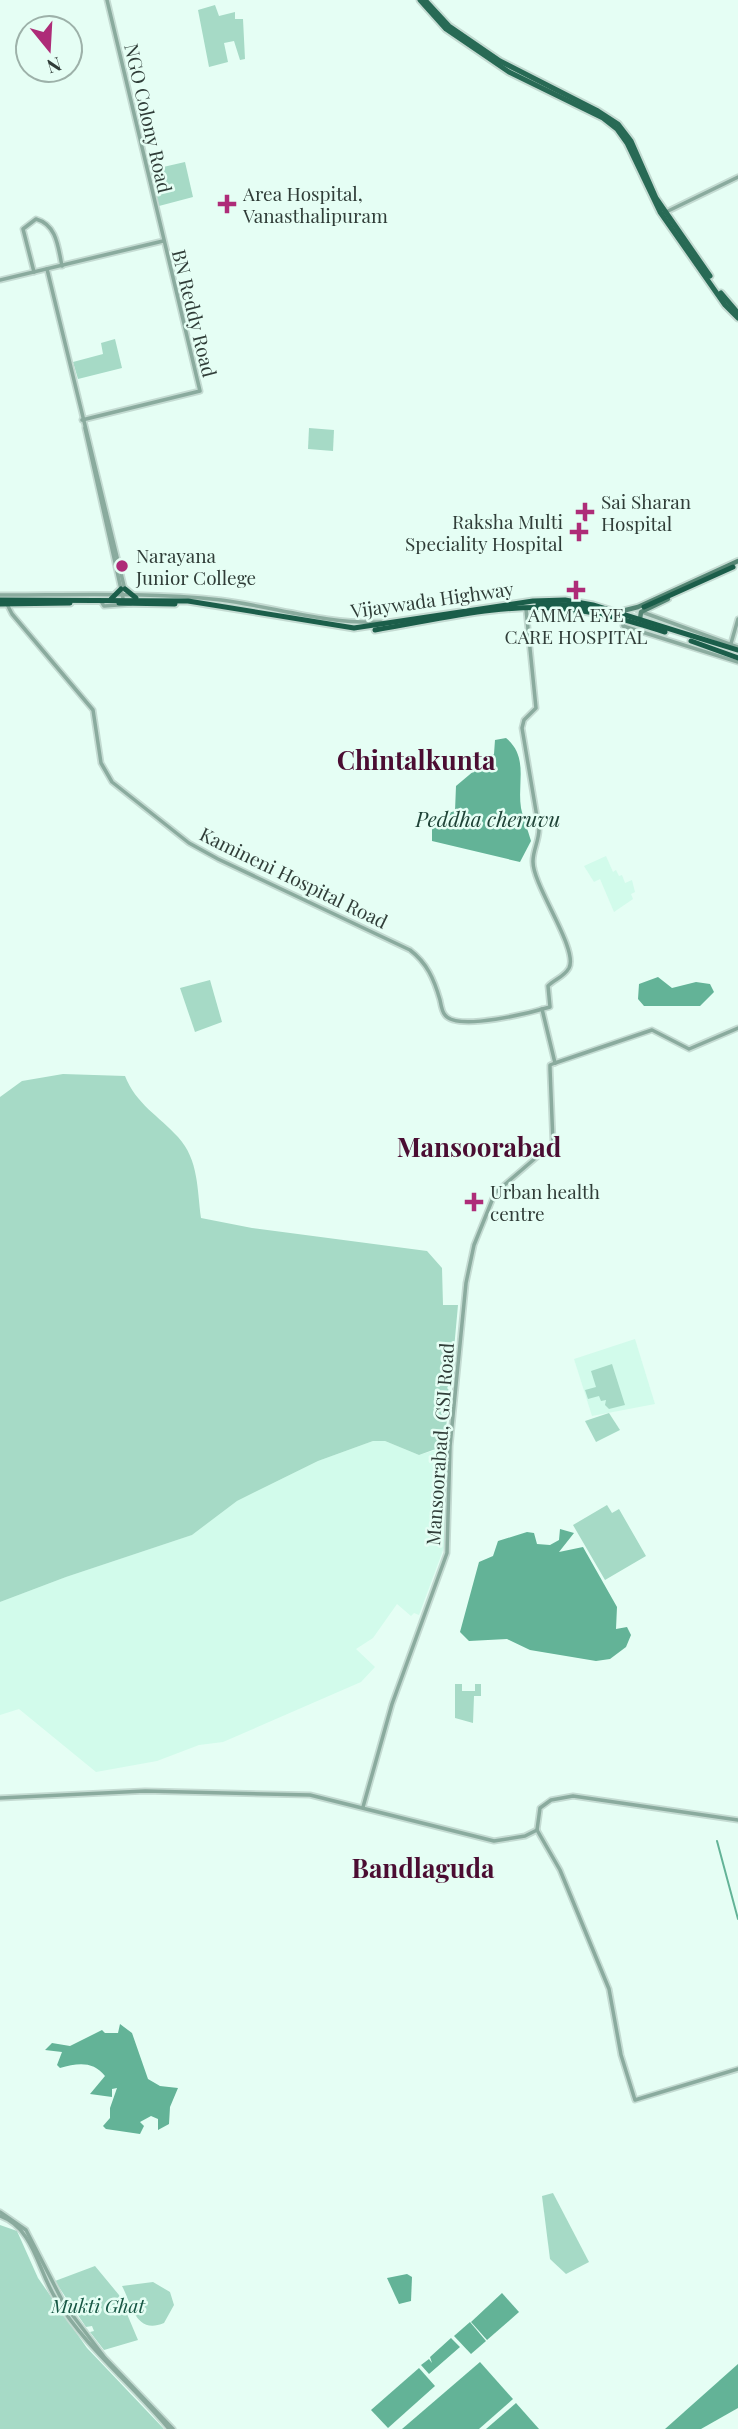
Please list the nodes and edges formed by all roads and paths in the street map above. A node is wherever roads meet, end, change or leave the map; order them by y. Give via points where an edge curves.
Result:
1 (107, 0) edge
2 (423, 0) edge
3 (738, 177) edge
4 (663, 214) junction
5 (163, 241) junction
6 (62, 266) junction
7 (47, 270) junction
8 (34, 272) junction
9 (0, 280) edge
10 (738, 315) edge
11 (82, 420) junction
12 (736, 564) edge
13 (123, 589) junction
14 (126, 599) junction
15 (222, 600) junction
16 (2, 601) edge
17 (85, 601) junction
18 (231, 607) junction
19 (642, 608) junction
20 (526, 609) junction
21 (512, 611) junction
22 (273, 613) junction
23 (615, 613) junction
24 (255, 614) junction
25 (468, 614) junction
26 (738, 619) edge
27 (640, 620) junction
28 (625, 622) junction
29 (730, 646) junction
30 (738, 649) edge
31 (727, 656) junction
32 (738, 659) edge
33 (542, 1009) junction
34 (738, 1028) edge
35 (555, 1063) junction
36 (0, 1798) edge
37 (363, 1807) junction
38 (738, 1820) edge
39 (537, 1830) junction
40 (738, 2069) edge
41 (0, 2214) edge
42 (171, 2429) edge

1 - 5 street, NGO Colony Road
2 - 4 main road via 446,29 509,72 617,129
3 - 4 street
4 - 10 main road via 725,305
5 - 6 street
5 - 11 street, BN Reddy Road via 200,391
6 - 7 street
6 - 8 street via 55,234 36,219 23,229
7 - 8 street
7 - 11 street
8 - 9 street
11 - 13 street
12 - 19 highway
13 - 14 highway
13 - 14 highway
14 - 15 street
14 - 16 street
14 - 17 highway, Vijaywada Highway
14 - 17 highway, Vijaywada Highway
14 - 18 highway, Vijaywada Highway
14 - 24 highway, Vijaywada Highway
15 - 18 highway
15 - 22 street
16 - 17 highway, Vijaywada Highway
16 - 33 street, Kamineni Hospital Road via 93,710 101,763 112,782 189,843 410,950 425,964 444,1015 453,1021
18 - 24 highway, Vijaywada Highway
19 - 23 main road
19 - 27 main road
19 - 29 street
20 - 21 highway, Vijaywada Highway
20 - 28 highway, Vijaywada Highway via 564,608
20 - 33 street via 536,708 522,724 539,829 533,863 572,954 564,975 548,986 551,1006
21 - 23 highway via 521,606 562,604
21 - 25 highway, Vijaywada Highway
22 - 24 highway, Vijaywada Highway
22 - 25 highway, Vijaywada Highway via 344,628
23 - 25 highway, Vijaywada Highway via 565,600
23 - 27 highway, Vijaywada Highway
24 - 25 highway, Vijaywada Highway via 352,632
26 - 29 street
27 - 29 highway, Vijaywada Highway
28 - 31 highway, Vijaywada Highway
28 - 31 street
29 - 30 highway, Vijaywada Highway
31 - 32 highway, Vijaywada Highway
33 - 35 street
34 - 35 street via 689,1049 652,1030
35 - 37 street, Mansoorabad, GSI Road via 550,1069 552,1143 495,1193 474,1245 451,1433 447,1553 396,1692
36 - 37 street via 145,1791 271,1793 310,1794
37 - 39 street via 495,1841
38 - 39 street via 573,1796 551,1800 540,1808
39 - 40 street via 560,1870 609,1989 621,2055 635,2099
41 - 42 street via 26,2230 64,2304 105,2358

